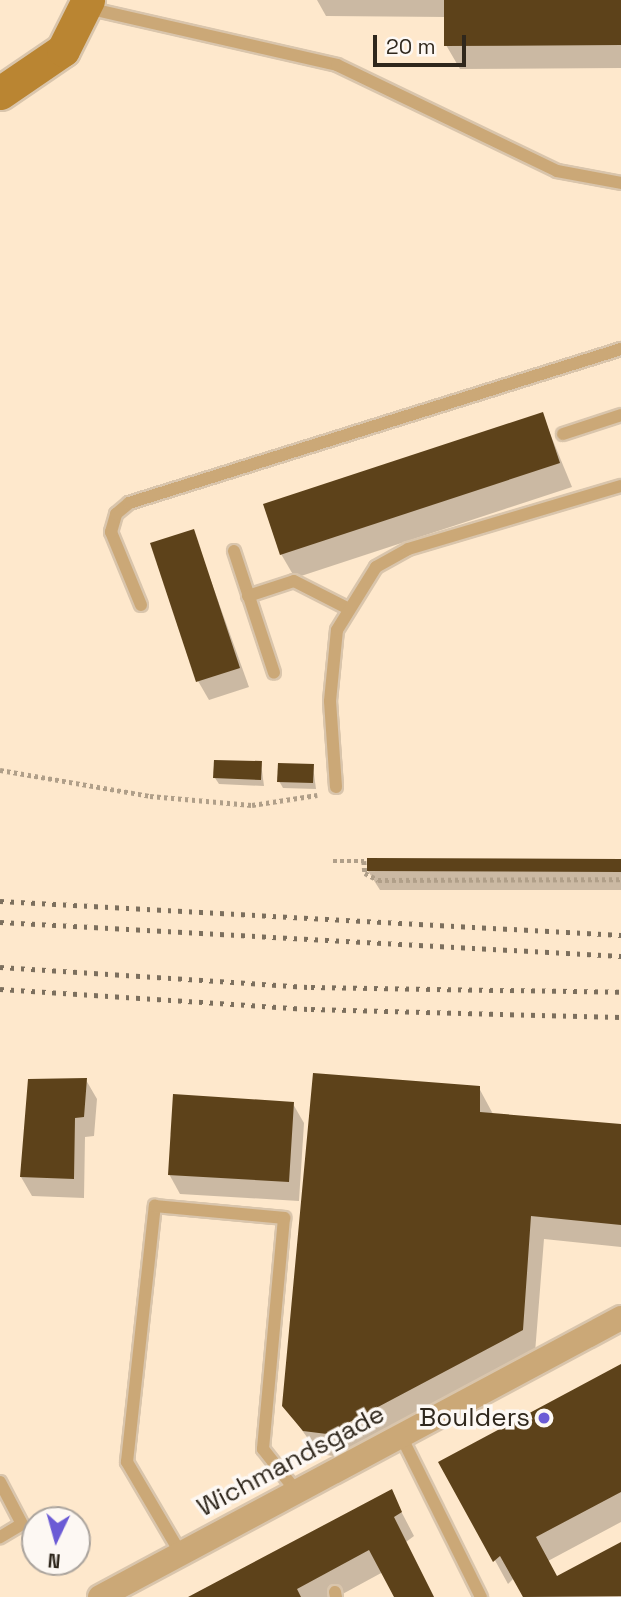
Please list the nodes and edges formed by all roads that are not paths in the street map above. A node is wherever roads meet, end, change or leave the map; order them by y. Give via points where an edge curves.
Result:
1 (88, 4) edge
2 (0, 93) edge
3 (621, 183) edge
4 (621, 349) edge
5 (621, 415) edge
6 (563, 434) dead end
7 (621, 486) edge
8 (234, 551) dead end
9 (248, 596) junction
10 (141, 605) dead end
11 (349, 609) junction
12 (274, 673) dead end
13 (336, 787) road end
14 (621, 1318) edge
15 (401, 1436) junction
16 (0, 1482) edge
17 (297, 1492) junction
18 (0, 1537) edge
19 (181, 1554) junction
20 (100, 1597) edge
21 (481, 1597) edge

1 - 2 street via 63,50
1 - 3 lane via 337,65 557,171
4 - 10 lane via 130,503 116,514 111,532
5 - 6 lane
7 - 11 lane via 408,550 376,567
8 - 9 lane
9 - 11 lane via 294,581
9 - 12 lane
11 - 13 lane via 337,630 331,662
14 - 15 street, Wichmandsgade
15 - 17 street, Wichmandsgade
15 - 21 lane
16 - 18 lane via 22,1524
17 - 19 street, Wichmandsgade
17 - 19 lane via 264,1450 284,1218 155,1206 127,1462
19 - 20 street, Wichmandsgade

